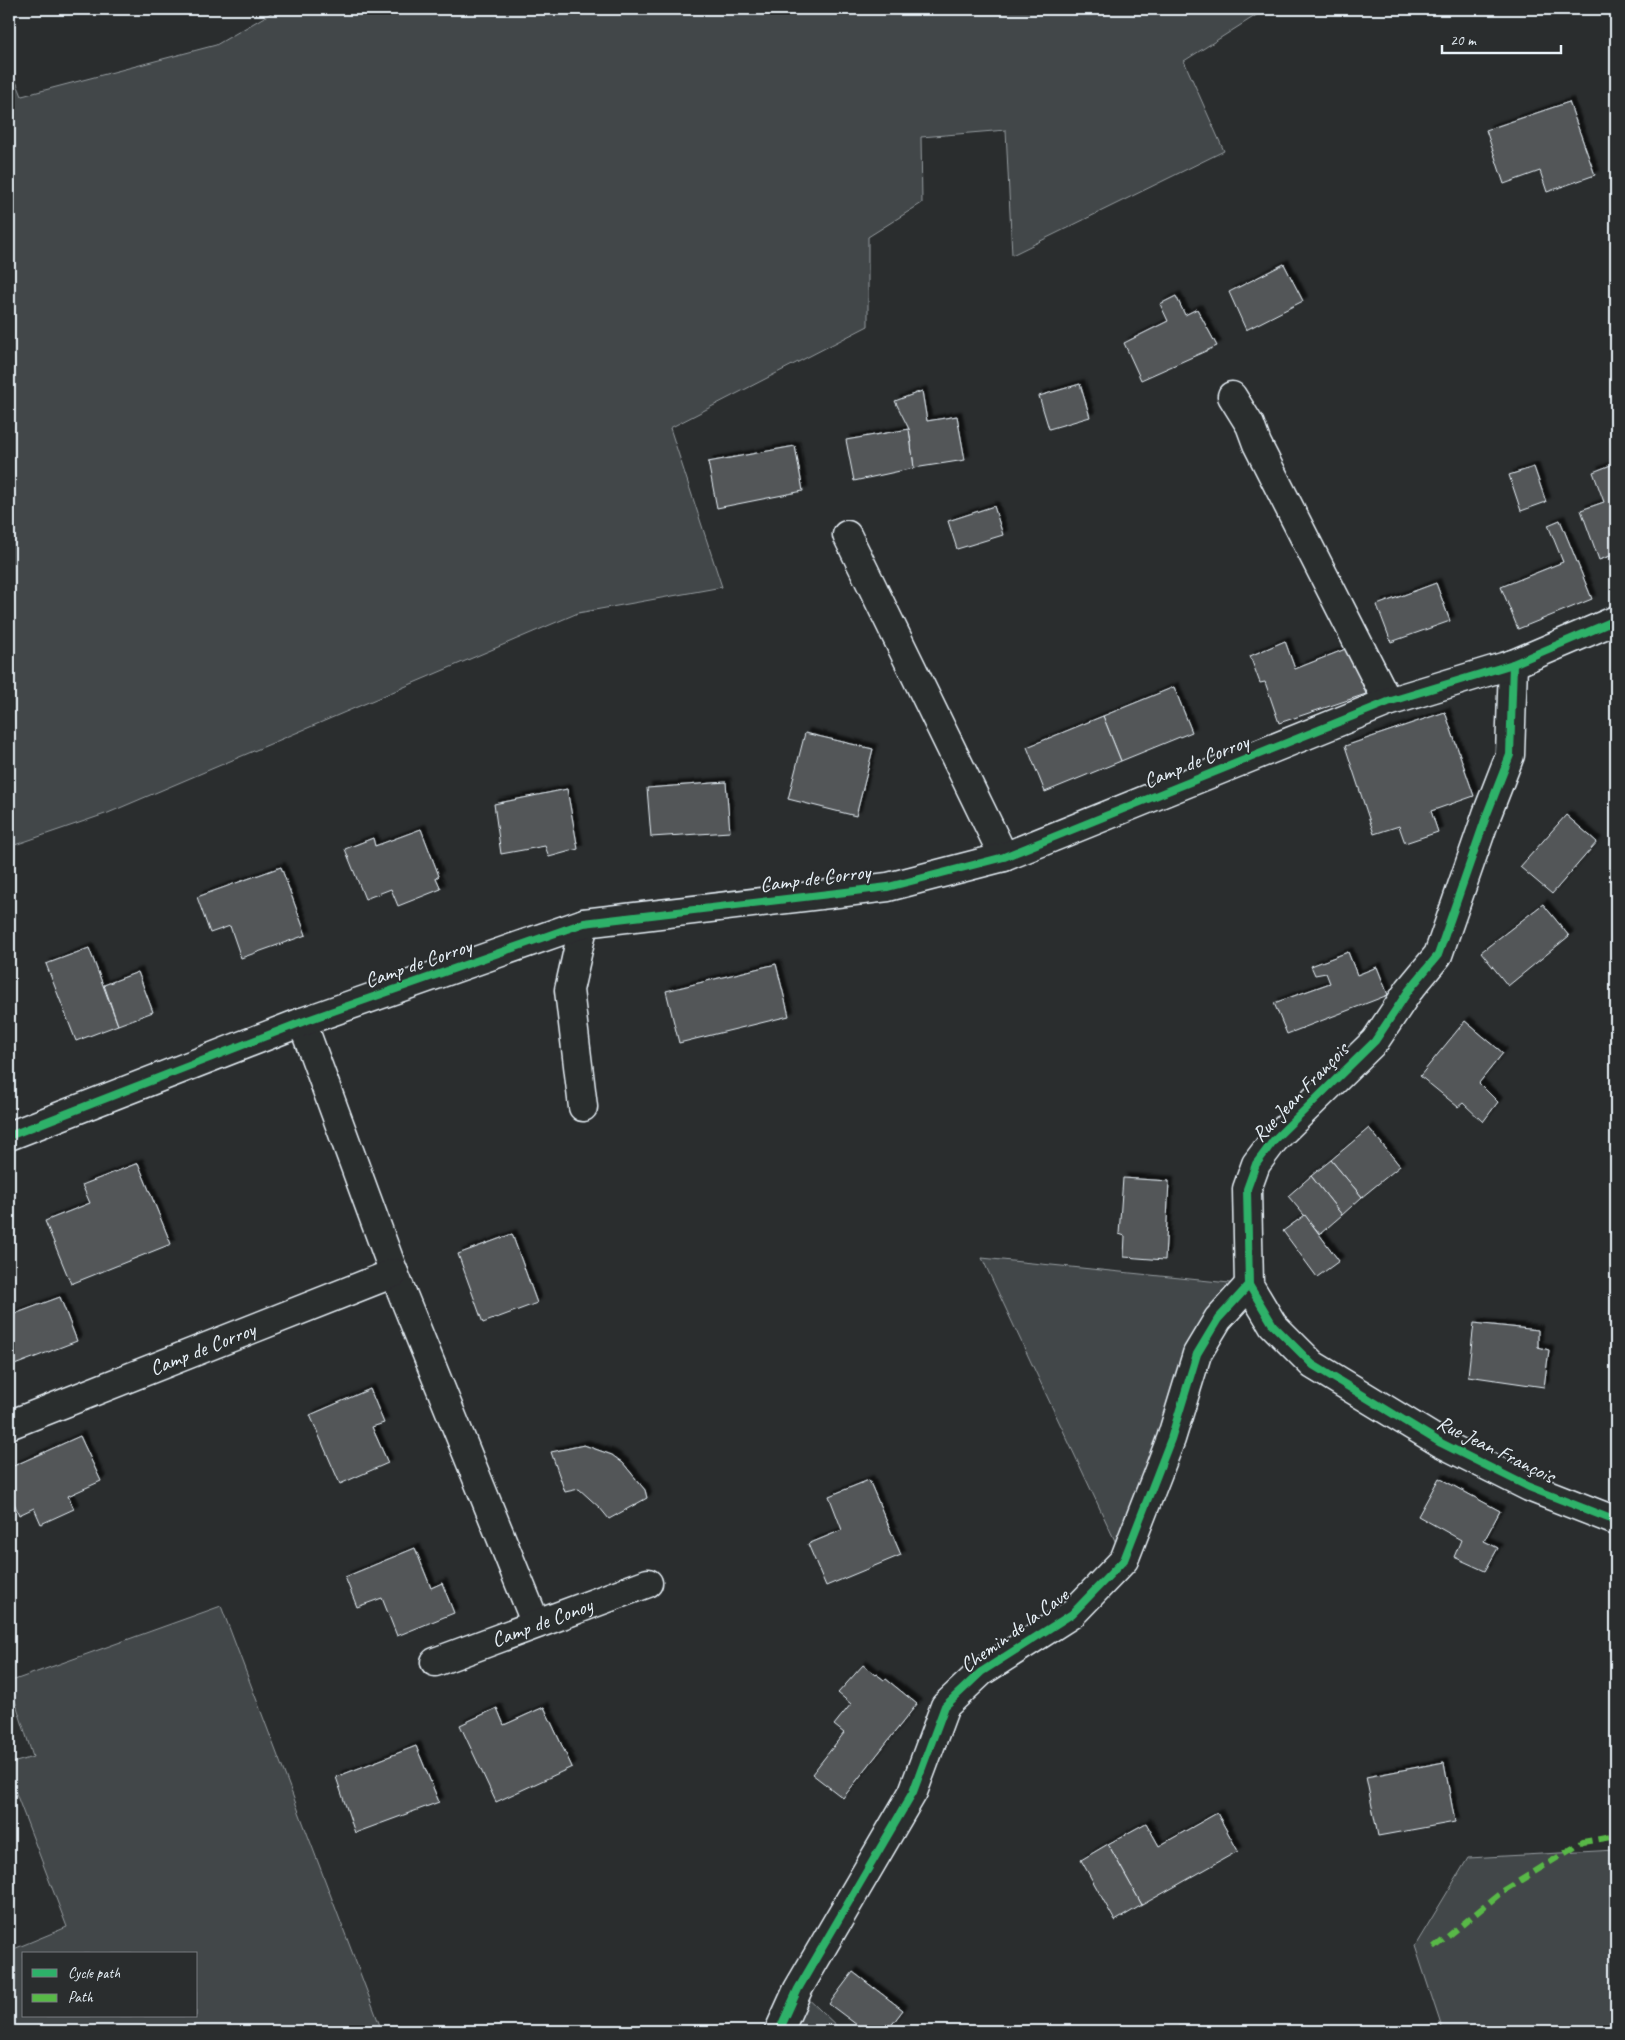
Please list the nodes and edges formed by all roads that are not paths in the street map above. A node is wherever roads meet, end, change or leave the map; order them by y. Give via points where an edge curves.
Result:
1 (1232, 396) dead end
2 (847, 535) dead end
3 (1616, 620) edge
4 (1513, 664) junction
5 (1388, 702) junction
6 (1004, 857) junction
7 (584, 923) junction
8 (302, 1022) junction
9 (583, 1108) dead end
10 (9, 1136) edge
11 (394, 1273) junction
12 (1249, 1285) junction
13 (9, 1425) edge
14 (1616, 1521) edge
15 (648, 1583) dead end
16 (536, 1624) junction
17 (435, 1662) dead end
18 (779, 2031) edge

1 - 5 street via 1250,425
2 - 6 street
3 - 4 street, Camp de Corroy
4 - 5 street, Camp de Corroy
4 - 12 street, Rue Jean François via 1510,755 1438,955 1409,990 1375,1042 1274,1140 1256,1164 1247,1189
5 - 6 street, Camp de Corroy
6 - 7 street, Camp de Corroy via 888,887
7 - 8 street, Camp de Corroy
7 - 9 street via 569,990
8 - 10 street, Camp de Corroy
8 - 11 street
11 - 13 street, Camp de Corroy
11 - 16 street
12 - 14 street, Rue Jean François via 1273,1325 1313,1365 1441,1443 1529,1487
12 - 18 street, Chemin de la Cave via 1218,1319 1197,1354 1171,1439 1124,1560 1072,1614 981,1672 945,1706 913,1792 798,1989
15 - 16 street, Camp de Conoy
16 - 17 street, Camp de Conoy

